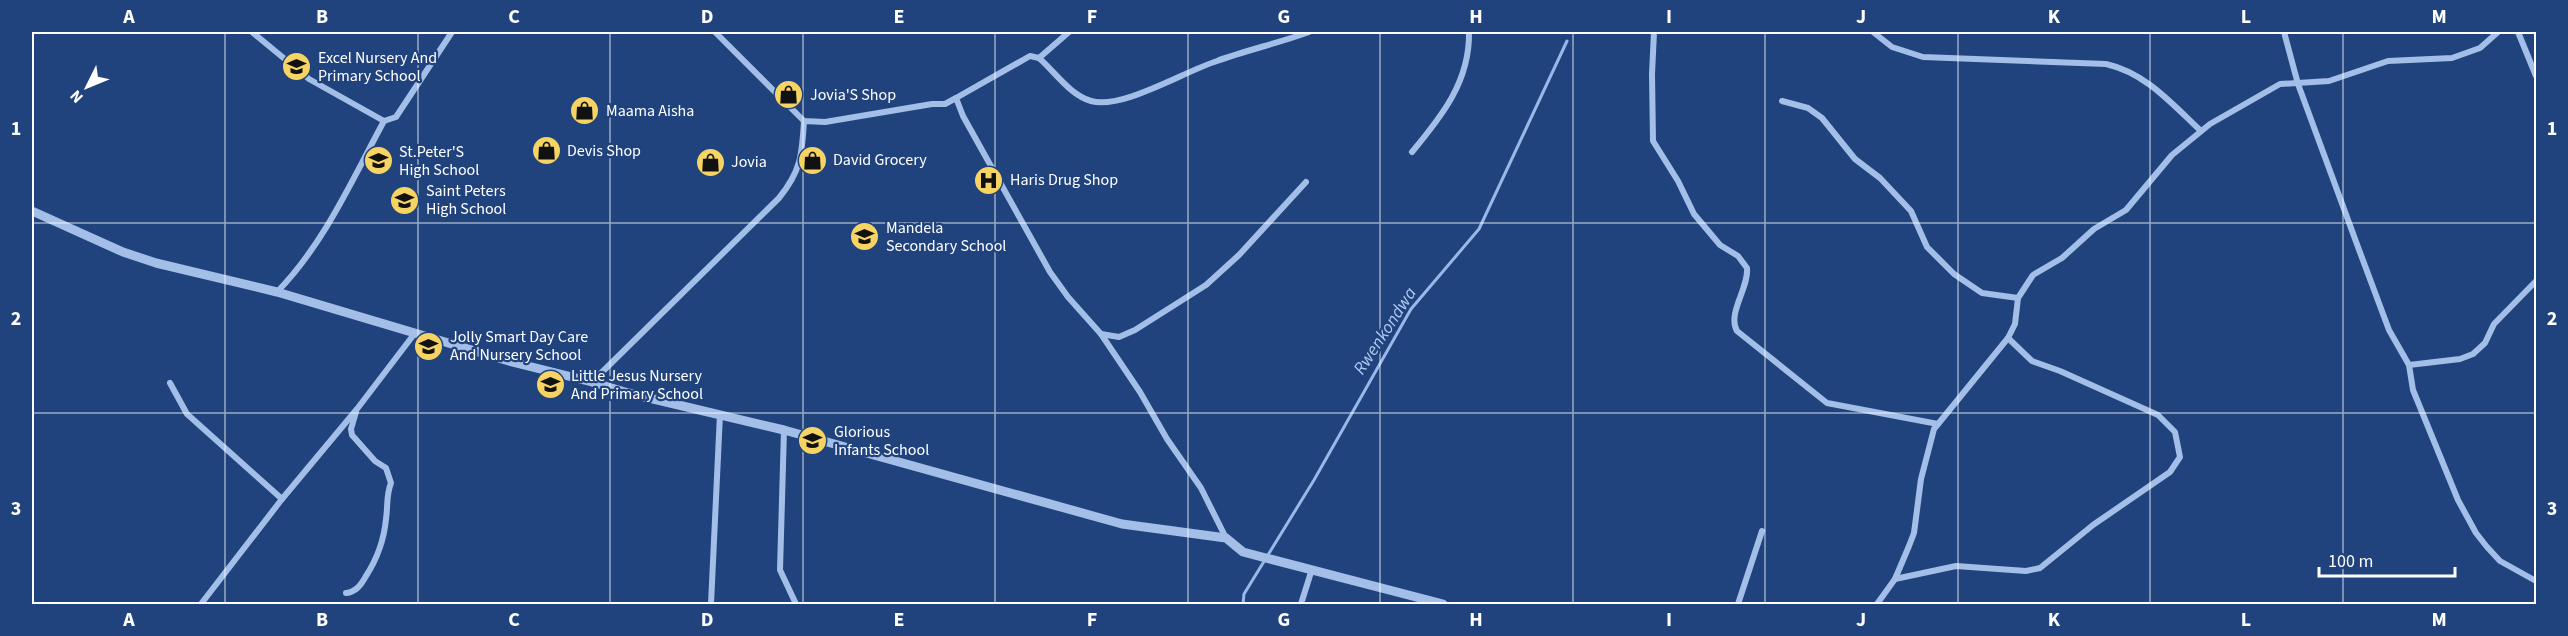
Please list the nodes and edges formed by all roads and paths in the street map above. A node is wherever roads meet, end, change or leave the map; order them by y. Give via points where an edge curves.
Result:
1 (252, 32) edge
2 (452, 32) edge
3 (715, 32) edge
4 (1069, 32) edge
5 (1309, 32) edge
6 (1469, 32) edge
7 (1654, 32) edge
8 (1873, 32) edge
9 (2284, 32) edge
10 (2498, 32) edge
11 (2518, 32) edge
12 (1285, 35) edge
13 (1039, 58) junction
14 (2536, 76) edge
15 (2298, 84) junction
16 (956, 98) junction
17 (1782, 101) dead end
18 (384, 121) junction
19 (804, 121) junction
20 (2201, 131) junction
21 (1412, 153) dead end
22 (1306, 182) dead end
23 (32, 211) edge
24 (2536, 281) edge
25 (277, 292) junction
26 (2018, 298) junction
27 (415, 333) junction
28 (1101, 334) junction
29 (2008, 338) junction
30 (2409, 365) junction
31 (592, 382) junction
32 (170, 383) dead end
33 (357, 409) junction
34 (720, 414) junction
35 (1938, 424) junction
36 (784, 430) junction
37 (282, 499) junction
38 (1762, 531) dead end
39 (1226, 538) junction
40 (1312, 569) junction
41 (1895, 579) junction
42 (2536, 581) edge
43 (346, 593) dead end
44 (201, 604) edge
45 (711, 604) edge
46 (796, 604) edge
47 (1301, 604) edge
48 (1443, 604) edge
49 (1738, 604) edge
50 (1877, 604) edge

1 - 18 street via 309,79
2 - 18 street via 396,117
3 - 19 street
4 - 13 street
5 - 12 street
6 - 21 street via 1468,56 1460,83
7 - 35 street via 1653,141 1694,214 1720,245 1738,256 1747,268 1747,282 1734,318 1737,332 1827,403
8 - 20 street via 1892,47 1923,57 2122,67 2146,81
9 - 15 street
10 - 15 street via 2480,48 2452,58 2388,61 2335,79
11 - 14 street
12 - 13 street via 1142,92 1099,103 1082,98
13 - 16 street via 1024,58
15 - 20 street via 2274,86
15 - 30 street via 2389,330
16 - 19 street via 945,104 825,122
16 - 28 street via 1050,272
17 - 26 street via 1808,108 1827,123 1855,159 1880,178 1911,211 1927,247 1954,274 1982,293
18 - 25 street via 337,210 300,268
19 - 31 street via 799,168 792,182
20 - 26 street via 2162,165 2134,202 2085,235 2061,258 2040,269
22 - 28 street via 1206,285 1135,330 1119,337
23 - 25 street via 145,260
24 - 30 street via 2494,324 2485,343 2473,354
25 - 27 street
26 - 29 street via 2015,324
27 - 31 street
27 - 33 street
28 - 39 street via 1201,489
29 - 35 street
29 - 41 street via 2032,361 2158,415 2175,432 2181,457 2170,472 2093,525 2040,568 2026,571 1956,566
30 - 42 street via 2413,390 2468,521 2500,561
31 - 34 street
32 - 37 street via 187,414
33 - 37 street
33 - 43 street via 352,435 386,468 391,483 384,536 377,556 362,583
34 - 36 street
34 - 45 street
35 - 41 street via 1931,437 1914,533
36 - 39 street via 1122,524
36 - 46 street via 780,570
37 - 44 street
38 - 49 street
39 - 40 street via 1243,552
40 - 47 street
40 - 48 street
41 - 50 street

